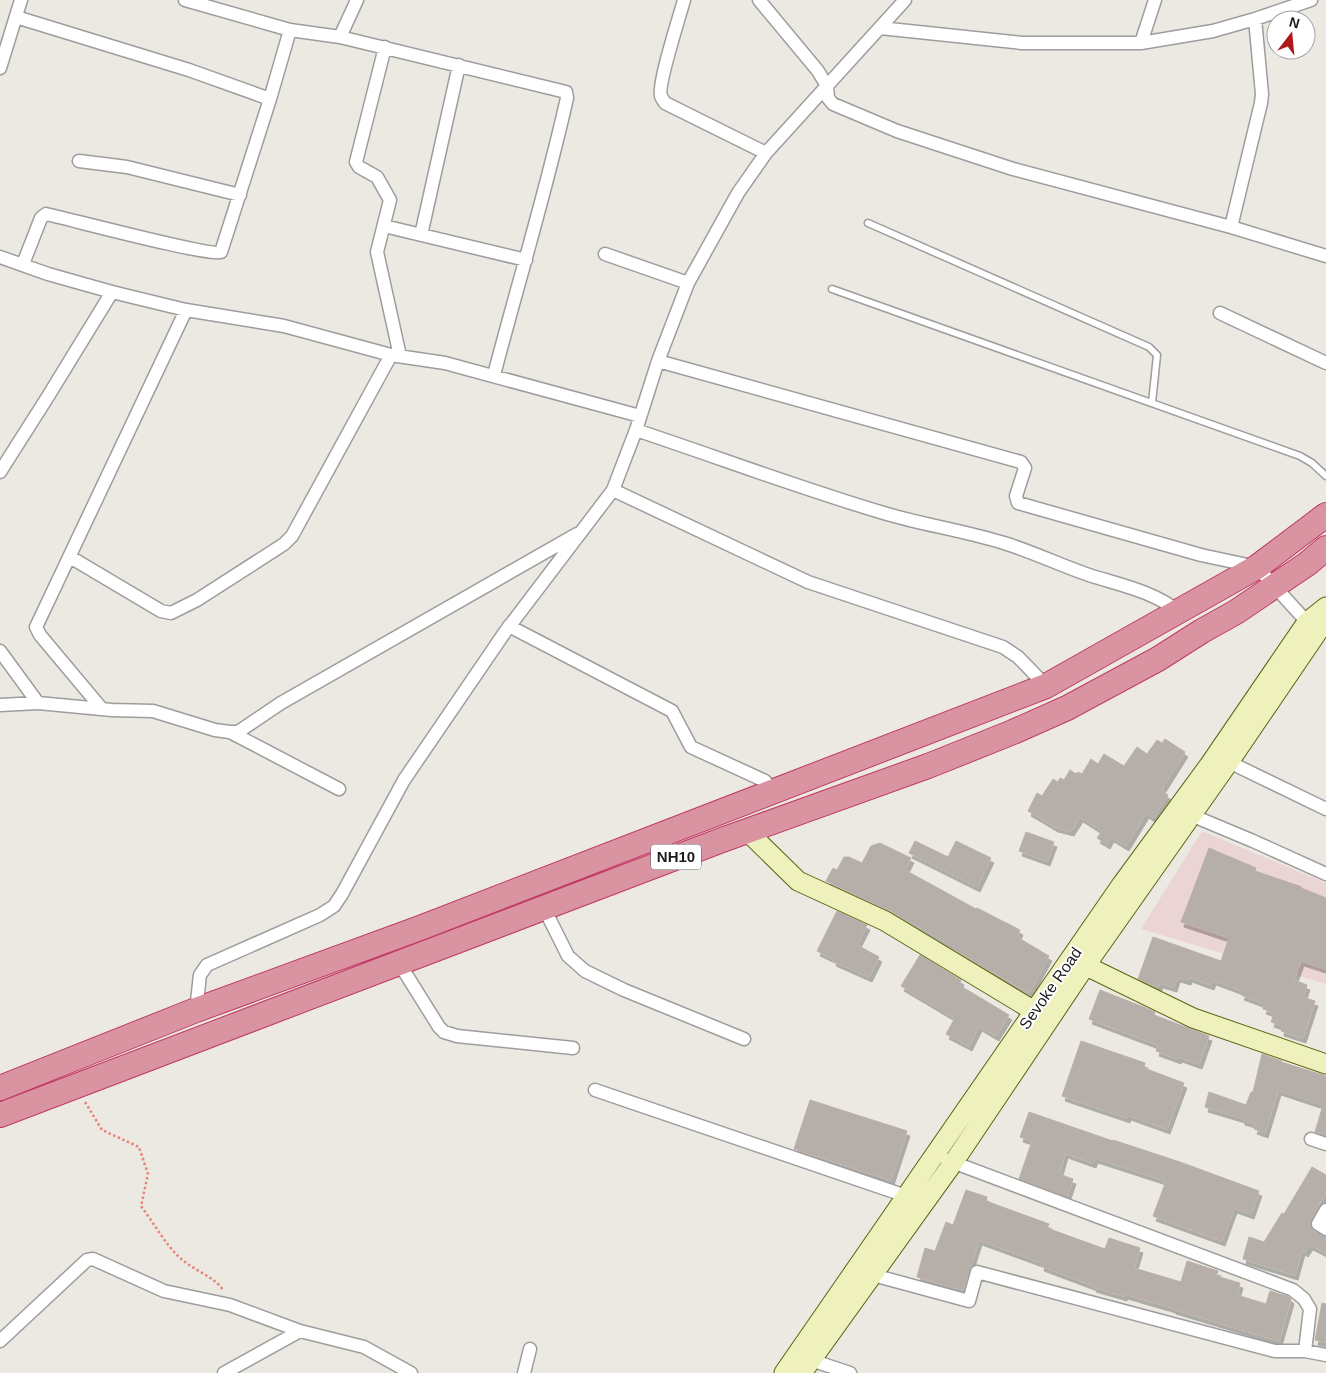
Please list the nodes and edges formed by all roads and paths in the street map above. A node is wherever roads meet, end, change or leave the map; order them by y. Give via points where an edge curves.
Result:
1 (20, 0) edge
2 (185, 0) edge
3 (356, 0) edge
4 (684, 0) edge
5 (759, 0) edge
6 (905, 0) edge
7 (1155, 0) edge
8 (1310, 0) edge
9 (16, 17) junction
10 (1255, 19) junction
11 (880, 28) junction
12 (290, 30) junction
13 (340, 37) junction
14 (1141, 43) junction
15 (385, 47) junction
16 (2, 54) edge
17 (459, 65) junction
18 (0, 68) edge
19 (827, 86) junction
20 (270, 99) junction
21 (766, 153) junction
22 (79, 161) dead end
23 (240, 196) junction
24 (868, 223) dead end
25 (384, 226) junction
26 (1231, 227) junction
27 (421, 235) junction
28 (605, 254) dead end
29 (1326, 256) edge
30 (0, 257) edge
31 (526, 260) junction
32 (23, 264) junction
33 (688, 283) junction
34 (832, 289) dead end
35 (112, 292) junction
36 (186, 310) junction
37 (1220, 313) dead end
38 (396, 356) junction
39 (658, 361) junction
40 (1326, 362) edge
41 (494, 376) junction
42 (1152, 403) junction
43 (640, 416) junction
44 (636, 430) junction
45 (0, 472) edge
46 (1326, 476) edge
47 (613, 490) junction
48 (1326, 515) edge
49 (581, 532) junction
50 (1326, 548) edge
51 (70, 557) junction
52 (1257, 567) junction
53 (1275, 586) junction
54 (1325, 609) edge
55 (1179, 612) junction
56 (509, 626) junction
57 (1317, 627) edge
58 (0, 651) edge
59 (1046, 686) junction
60 (38, 702) junction
61 (0, 705) edge
62 (102, 709) junction
63 (230, 732) junction
64 (1229, 762) junction
65 (340, 789) dead end
66 (774, 792) junction
67 (1326, 809) edge
68 (1191, 816) junction
69 (747, 831) junction
70 (1326, 874) edge
71 (544, 908) junction
72 (1078, 962) junction
73 (400, 963) junction
74 (196, 1010) junction
75 (1034, 1010) junction
76 (744, 1039) dead end
77 (573, 1048) dead end
78 (1326, 1064) edge
79 (75, 1086) junction
80 (0, 1088) edge
81 (596, 1090) dead end
82 (0, 1115) edge
83 (1311, 1139) dead end
84 (1326, 1144) edge
85 (935, 1153) junction
86 (953, 1163) junction
87 (906, 1196) junction
88 (1326, 1210) edge
89 (1326, 1229) edge
90 (872, 1275) junction
91 (230, 1305) junction
92 (300, 1331) junction
93 (0, 1342) edge
94 (530, 1349) dead end
95 (1304, 1350) junction
96 (1326, 1355) edge
97 (807, 1366) edge
98 (224, 1373) edge
99 (411, 1373) edge
100 (524, 1373) edge
101 (784, 1373) edge
102 (850, 1373) edge

1 - 9 street
2 - 12 street
3 - 13 street
4 - 21 street via 668,54 661,96 665,103
5 - 19 street
6 - 11 street
7 - 14 street
8 - 10 street
9 - 16 street
9 - 20 street
10 - 14 street via 1213,31
10 - 26 street via 1261,103
11 - 14 street via 1022,43
11 - 19 street
12 - 13 street
12 - 20 street
13 - 15 street
15 - 17 street
15 - 25 street via 356,162 377,177 389,198
16 - 18 street
17 - 27 street
17 - 31 street via 563,90 567,95 550,174
19 - 21 street
19 - 26 street via 828,98 833,104 897,131 1013,169
20 - 23 street
21 - 33 street via 738,193
22 - 23 street via 127,167
23 - 32 street via 224,248 218,254 46,214 41,218
24 - 42 lane via 1149,347 1158,355
25 - 27 street
25 - 38 street via 377,254
26 - 29 street
27 - 31 street
28 - 33 street
30 - 32 street
31 - 41 street
32 - 35 street
33 - 39 street
34 - 42 lane
35 - 36 street
35 - 45 street
36 - 38 street via 284,326
36 - 51 street
37 - 40 street
38 - 41 street via 445,363
38 - 51 street via 292,536 198,600 181,610 166,613
39 - 43 street
39 - 52 street via 1021,462 1025,468 1016,499 1021,505 1201,555
41 - 43 street
42 - 46 lane via 1300,456
43 - 44 street
44 - 47 street
44 - 55 street via 888,515 974,535 1035,554 1154,596
47 - 49 street
47 - 59 street via 808,582 1003,647 1018,657
48 - 52 highway
49 - 56 street
49 - 63 street via 281,703 238,732
50 - 53 highway, NH10
51 - 62 street via 36,629
52 - 53 street
52 - 55 highway
53 - 57 street
53 - 69 highway, NH10 via 1158,659 1067,708 928,766
54 - 57 main road, Sevoke Road
55 - 59 highway
56 - 66 street via 672,711 691,747 765,781
56 - 74 street via 404,780 334,906 208,965 200,975
57 - 64 main road, Sevoke Road
57 - 72 main road, Sevoke Road via 1122,884
58 - 60 street
59 - 66 highway
60 - 61 street
60 - 62 street
62 - 63 street via 153,711
63 - 65 street
64 - 67 street
64 - 68 main road, Sevoke Road
66 - 74 highway
68 - 70 street
68 - 72 main road, Sevoke Road
69 - 71 highway, NH10
69 - 75 main road via 798,881 885,921
71 - 73 highway, NH10
71 - 76 street via 568,956 585,971
72 - 75 main road, Sevoke Road
72 - 78 main road via 1192,1018
72 - 86 main road, Sevoke Road
73 - 77 street via 444,1032
73 - 79 highway, NH10
74 - 80 highway
75 - 85 main road, Sevoke Road
79 - 82 highway, NH10
79 - 91 path via 102,1130 138,1147 148,1174 141,1206 178,1256 220,1284
81 - 87 street
83 - 84 street
85 - 86 street
85 - 87 main road, Sevoke Road
86 - 90 main road, Sevoke Road
86 - 95 street via 1293,1290 1304,1298 1310,1309
87 - 101 main road, Sevoke Road
88 - 89 street via 1318,1224
90 - 95 street via 969,1301 977,1272 1275,1351
90 - 97 main road, Sevoke Road
91 - 92 street
91 - 93 street via 164,1291 90,1259
92 - 98 street
92 - 99 street via 364,1347
94 - 100 street
95 - 96 street
97 - 102 street

